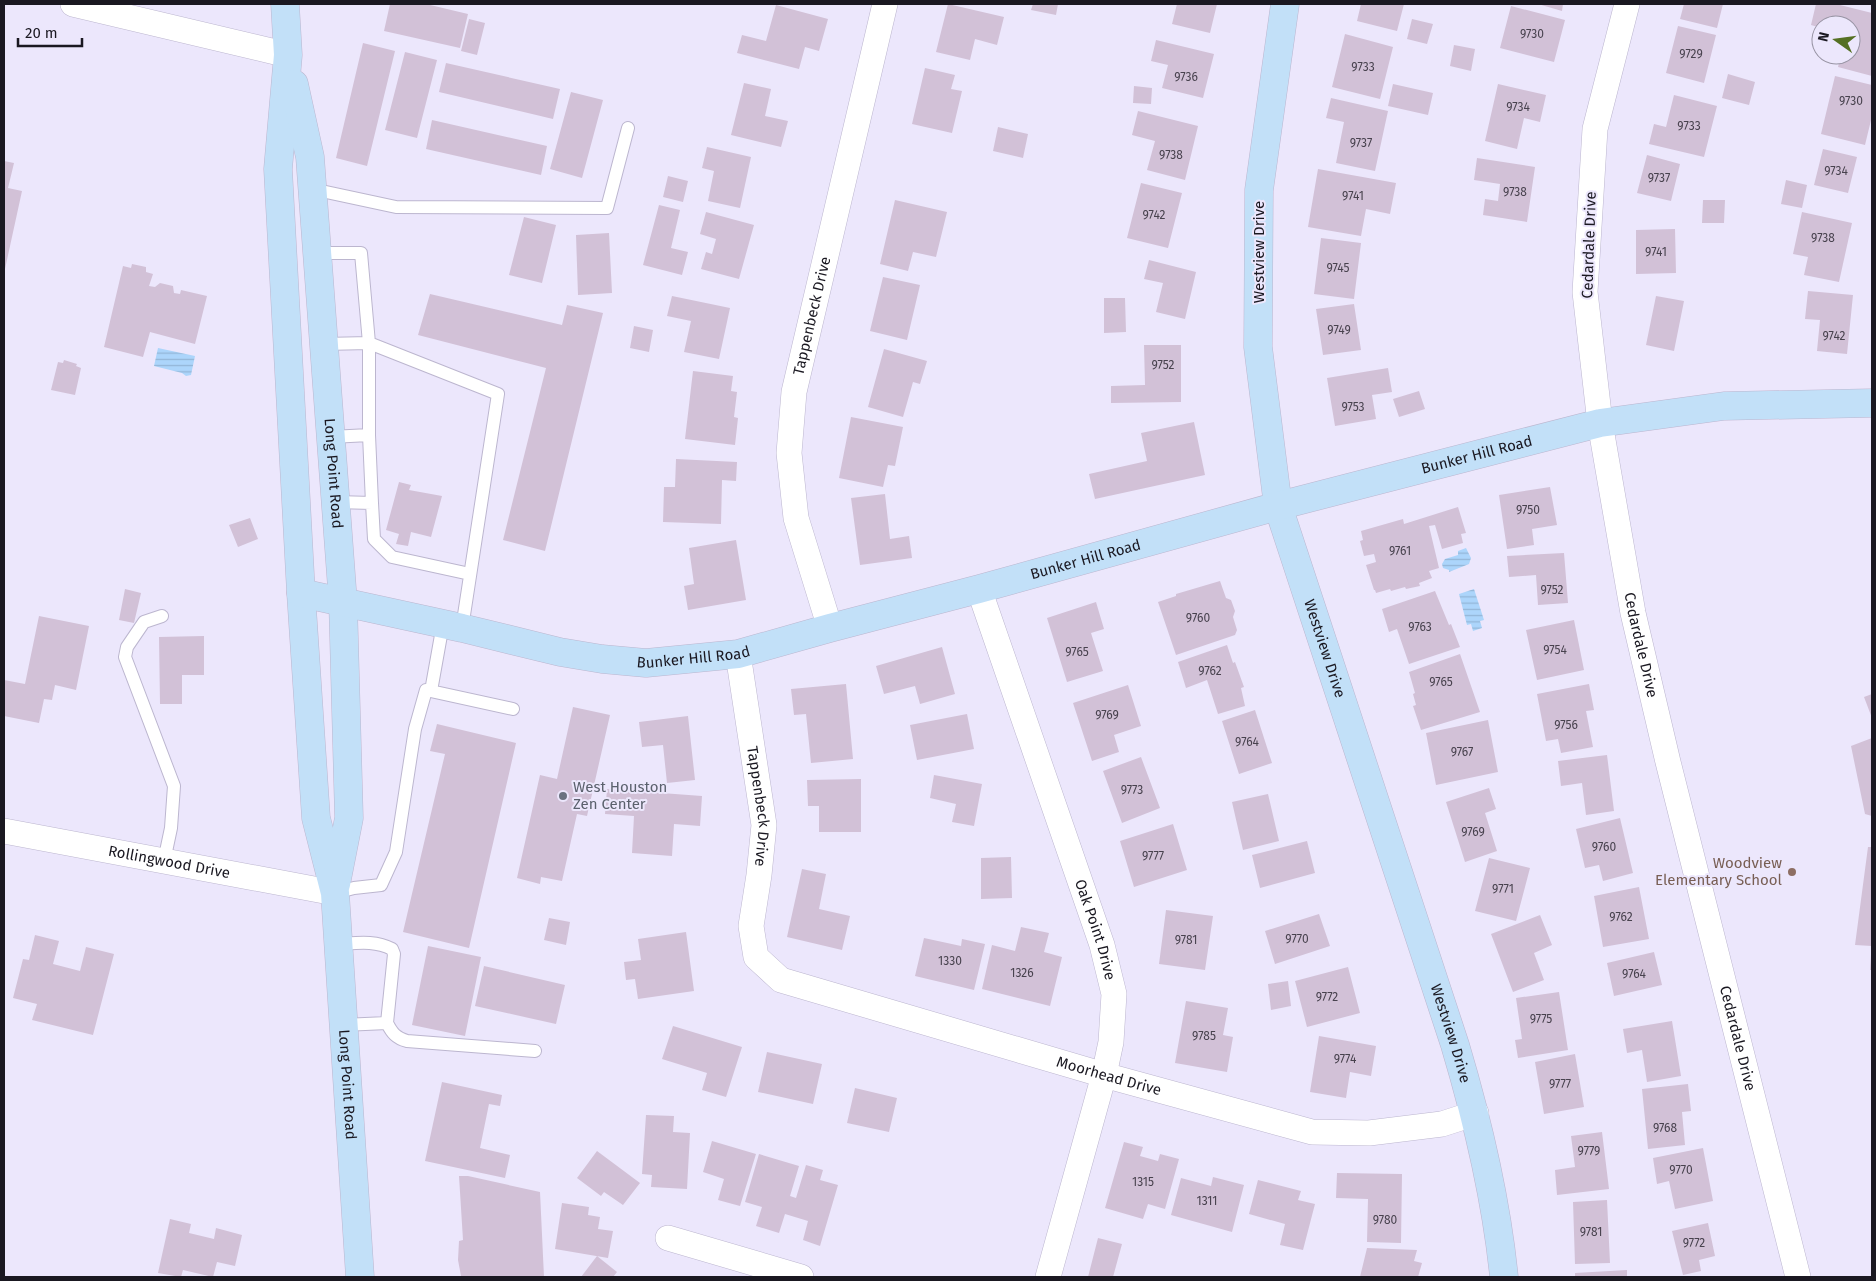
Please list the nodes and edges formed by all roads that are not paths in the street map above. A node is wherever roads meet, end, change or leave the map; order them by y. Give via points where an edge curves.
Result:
1 (73, 4) edge
2 (285, 4) edge
3 (885, 4) edge
4 (1285, 4) edge
5 (1627, 4) edge
6 (288, 55) junction
7 (628, 128) dead end
8 (312, 188) junction
9 (317, 253) junction
10 (369, 343) junction
11 (324, 344) junction
12 (1872, 403) edge
13 (1600, 423) junction
14 (369, 435) junction
15 (331, 437) junction
16 (336, 502) junction
17 (372, 503) junction
18 (1278, 506) junction
19 (470, 574) junction
20 (979, 590) junction
21 (301, 593) junction
22 (343, 602) junction
23 (162, 616) dead end
24 (453, 626) junction
25 (830, 628) junction
26 (738, 654) junction
27 (431, 691) junction
28 (513, 709) dead end
29 (4, 831) edge
30 (164, 861) junction
31 (335, 893) junction
32 (338, 944) junction
33 (756, 957) joint
34 (387, 1023) junction
35 (343, 1026) junction
36 (535, 1051) dead end
37 (1104, 1075) junction
38 (1476, 1113) junction
39 (668, 1238) dead end
40 (767, 1273) edge
41 (360, 1277) edge
42 (801, 1277) edge
43 (1048, 1277) edge
44 (1504, 1277) edge
45 (1798, 1277) edge

1 - 6 street
2 - 6 main road, Long Point Road
3 - 25 street, Tappenbeck Drive via 794,392 789,452 796,518
4 - 18 main road, Westview Drive via 1259,190 1258,347
5 - 13 street, Cedardale Drive via 1595,129 1585,292
6 - 8 main road, Long Point Road via 310,157
6 - 21 main road, Long Point Road via 278,169
7 - 8 lane via 607,208 396,207
8 - 9 main road, Long Point Road
9 - 10 lane via 361,253
9 - 11 main road, Long Point Road
10 - 11 lane
10 - 14 lane
10 - 19 lane via 498,394
11 - 15 main road, Long Point Road
12 - 13 main road, Bunker Hill Road via 1724,406
13 - 18 main road, Bunker Hill Road
13 - 45 street, Cedardale Drive via 1633,613 1654,706
14 - 15 lane
14 - 17 lane
15 - 16 main road, Long Point Road
16 - 17 lane
16 - 22 main road, Long Point Road
17 - 19 lane via 374,539 392,557
18 - 20 main road, Bunker Hill Road
18 - 38 main road, Westview Drive
19 - 24 lane
20 - 25 main road, Bunker Hill Road
20 - 37 street, Oak Point Drive via 1102,945 1114,994 1111,1042
21 - 22 main road, Bunker Hill Road
21 - 31 main road, Long Point Road via 316,818
22 - 24 main road, Bunker Hill Road
22 - 31 main road, Long Point Road via 349,818
23 - 30 lane via 144,622 127,647 125,657 174,786 171,828
24 - 26 main road, Bunker Hill Road via 602,659 646,662
24 - 27 lane
25 - 26 main road, Bunker Hill Road
26 - 33 street, Tappenbeck Drive via 764,825 751,926
27 - 28 lane
27 - 31 lane via 426,690 415,729 396,852 381,885
29 - 30 street, Rollingwood Drive
30 - 31 street, Rollingwood Drive
31 - 32 main road, Long Point Road
32 - 34 lane via 370,942 392,949
32 - 35 main road, Long Point Road
33 - 37 street, Moorhead Drive via 781,980
34 - 35 lane
34 - 36 lane via 393,1034 407,1041
35 - 41 main road, Long Point Road
37 - 38 street, Moorhead Drive via 1312,1132 1369,1134 1442,1124
37 - 43 street, Oak Point Drive
38 - 44 main road, Westview Drive via 1499,1228
39 - 40 street
40 - 42 street

